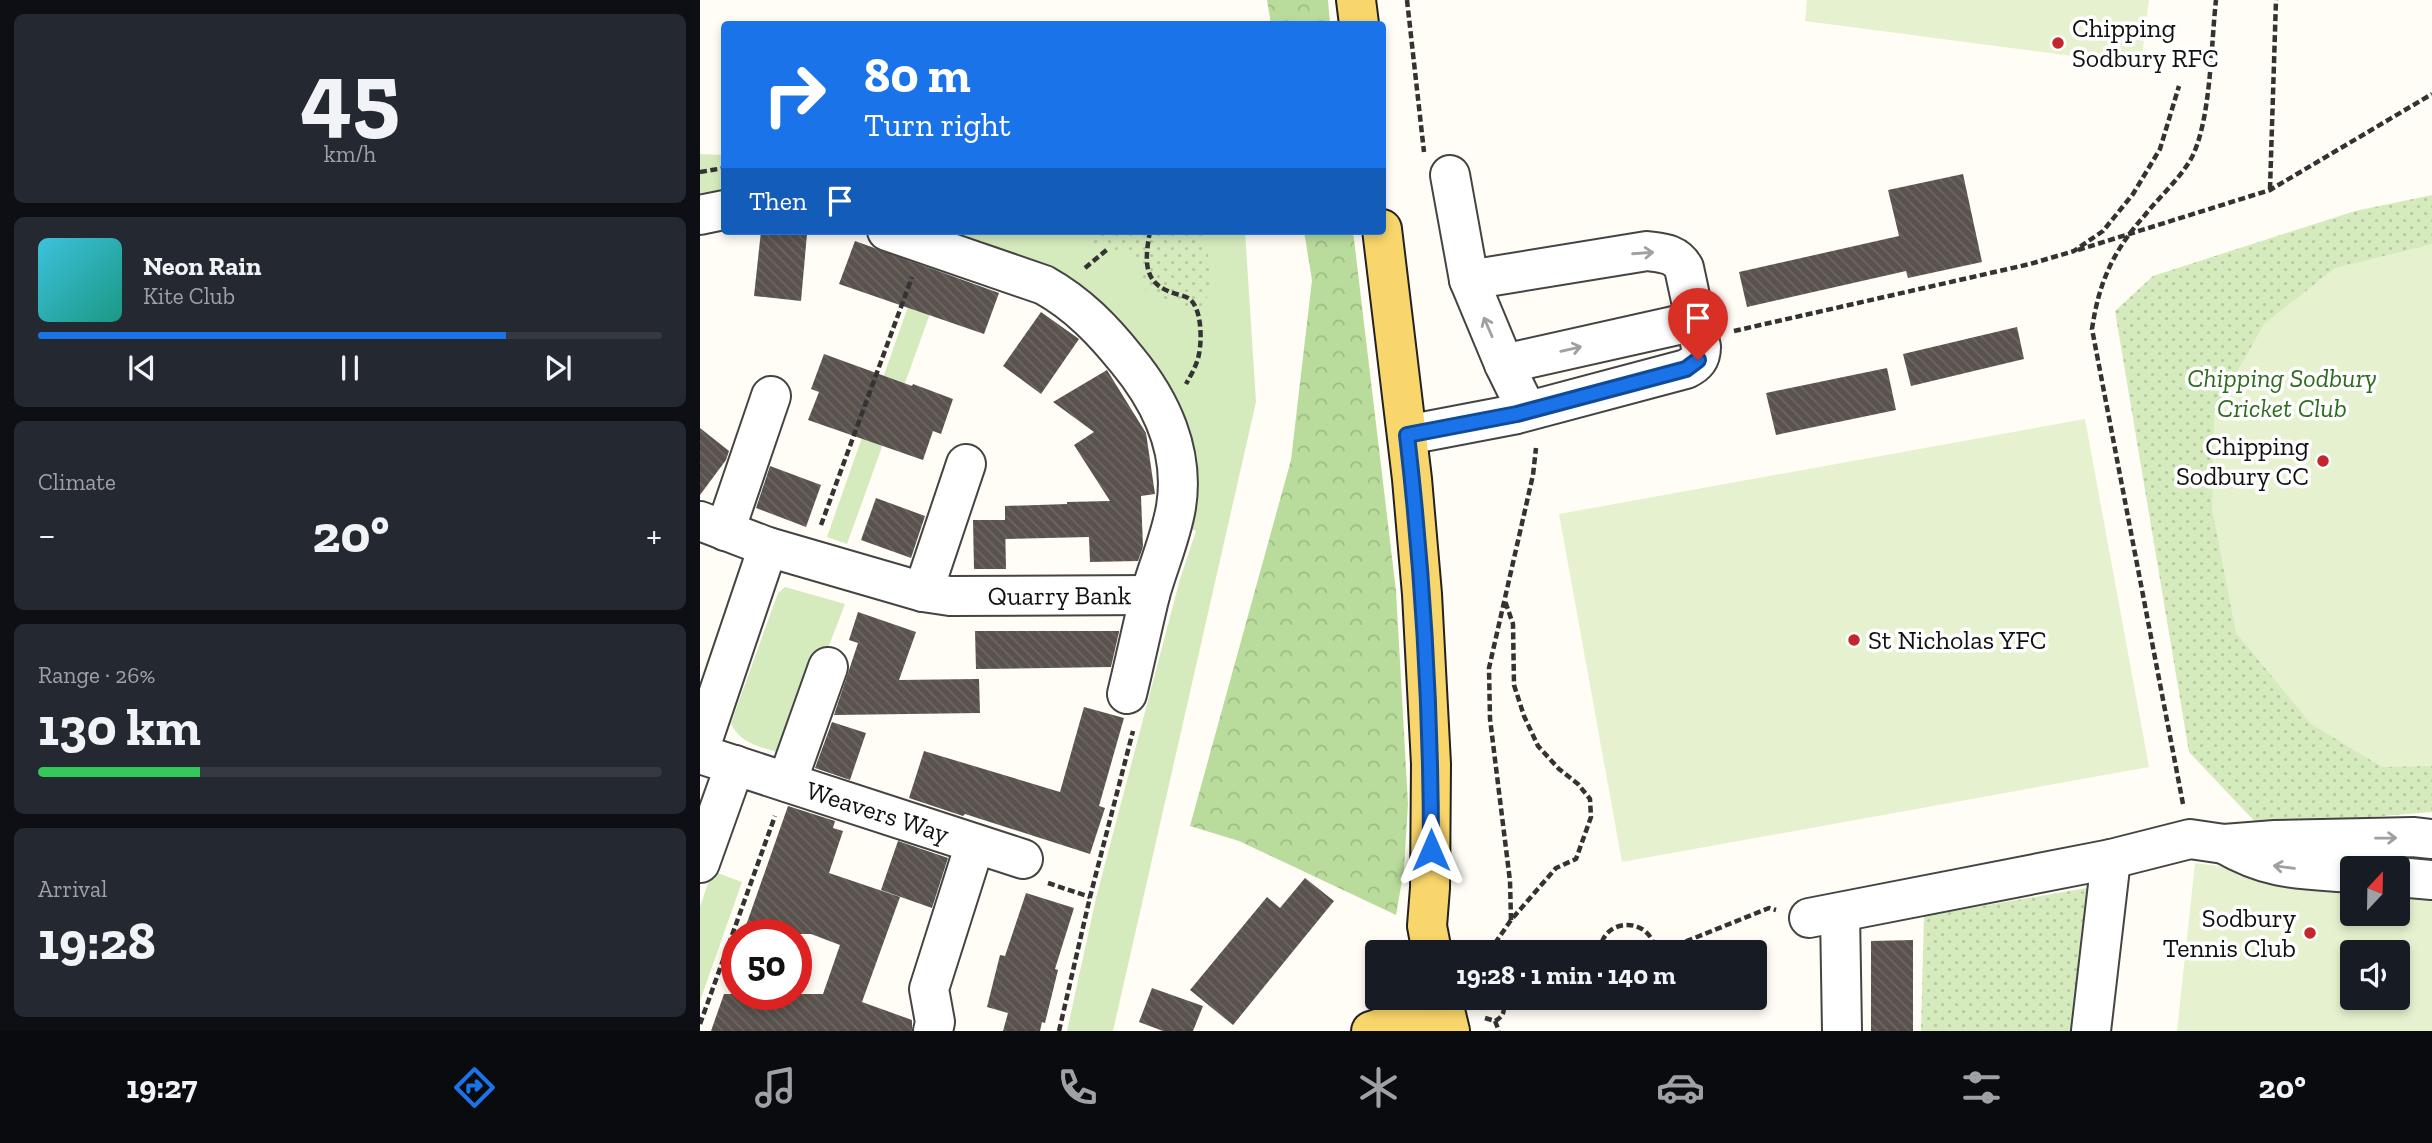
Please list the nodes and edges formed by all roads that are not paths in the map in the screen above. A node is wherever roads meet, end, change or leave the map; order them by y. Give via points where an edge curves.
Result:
1 (1356, 0) edge
2 (1359, 21) edge
3 (1450, 175) dead end
4 (721, 210) edge
5 (700, 215) edge
6 (898, 235) edge
7 (1383, 235) edge
8 (1469, 280) junction
9 (1698, 340) junction
10 (1504, 364) junction
11 (771, 396) dead end
12 (1522, 413) junction
13 (1407, 435) junction
14 (965, 464) dead end
15 (713, 526) edge
16 (768, 547) junction
17 (923, 592) junction
18 (1150, 595) junction
19 (828, 667) dead end
20 (1127, 694) road end
21 (700, 748) edge
22 (717, 760) edge
23 (787, 782) junction
24 (2432, 839) edge
25 (2207, 842) junction
26 (975, 844) junction
27 (1023, 859) dead end
28 (2111, 859) junction
29 (700, 863) edge
30 (2340, 872) edge
31 (2410, 878) edge
32 (2432, 880) edge
33 (1423, 940) edge
34 (1376, 1010) edge
35 (1454, 1010) edge
36 (1466, 1023) edge
37 (933, 1031) edge
38 (1362, 1031) edge
39 (1371, 1031) edge
40 (1436, 1031) edge
41 (1842, 1031) edge
42 (2091, 1031) edge

1 - 2 main road
3 - 8 street
4 - 5 street
6 - 18 street, Quarry Bank via 1044,285 1063,296 1104,331 1147,384 1170,431 1176,507
7 - 13 main road
8 -> 9 street via 1647,251 1674,256 1684,268
10 -> 8 street
10 -> 9 street
9 - 12 street via 1686,369
10 - 12 street
11 - 15 street
12 - 13 street
13 - 33 main road via 1430,718 1431,850
14 - 17 street
15 - 16 street, Quarry Bank
16 - 17 street, Quarry Bank
16 - 21 street
17 - 18 street, Quarry Bank via 950,596
18 - 20 street
19 - 23 street
22 - 23 street, Weavers Way
22 - 29 street, Weavers Way
23 - 26 street, Weavers Way
25 -> 24 street
25 - 28 street
30 -> 25 street via 2277,867
26 - 27 street, Weavers Way
26 - 37 street via 929,989
28 - 41 street via 1825,915
28 - 42 street
31 - 32 street
34 - 38 main road
35 - 36 main road
39 - 40 main road via 1409,1024

